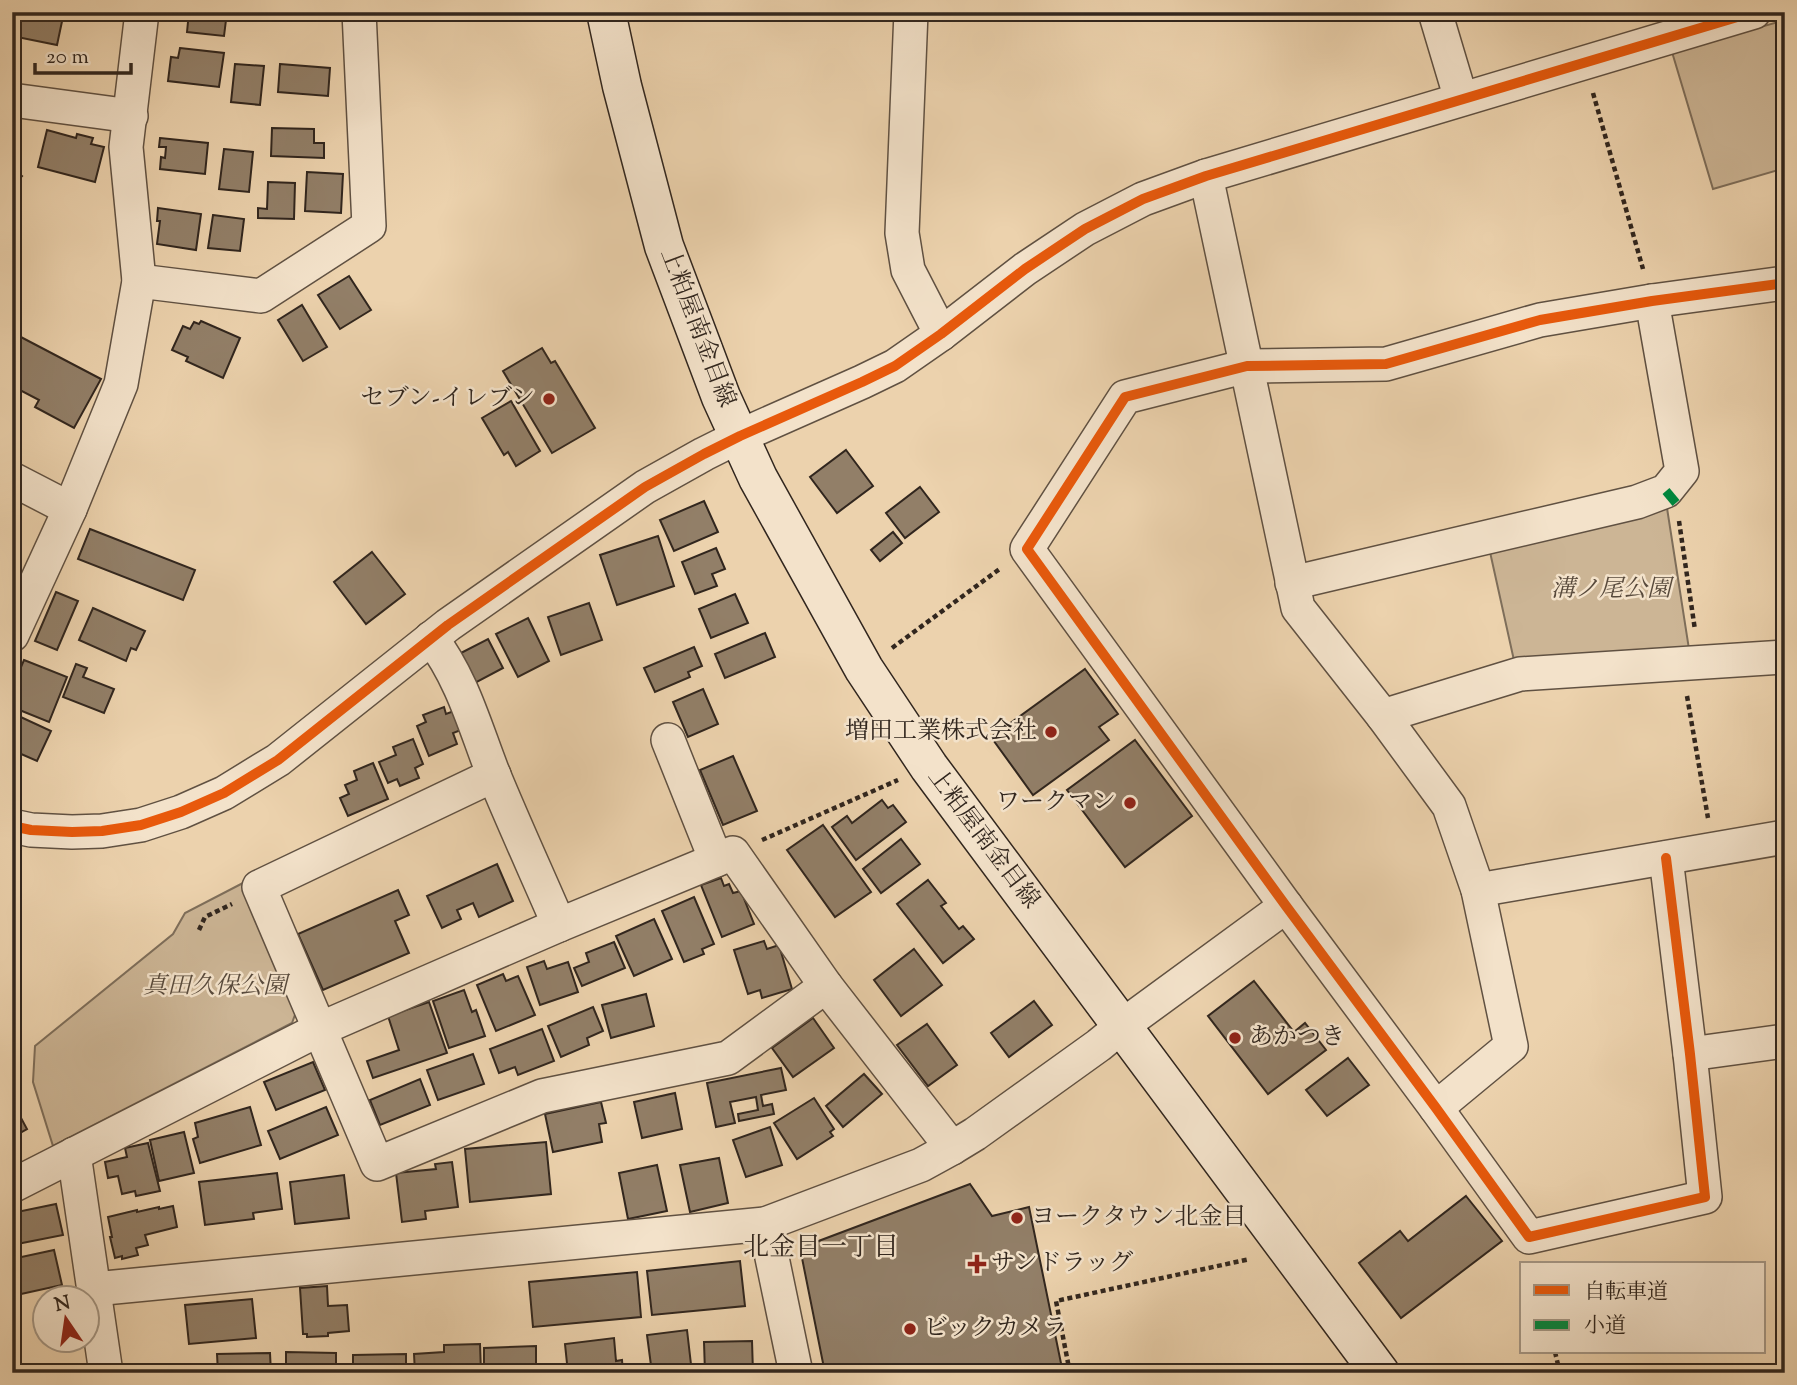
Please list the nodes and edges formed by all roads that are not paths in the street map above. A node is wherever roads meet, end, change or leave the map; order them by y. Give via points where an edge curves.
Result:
1 (142, 12) edge
2 (359, 12) edge
3 (606, 12) edge
4 (911, 12) edge
5 (1435, 12) edge
6 (1754, 12) edge
7 (1461, 99) junction
8 (12, 100) edge
9 (131, 116) junction
10 (1206, 176) junction
11 (139, 281) junction
12 (1785, 283) edge
13 (1652, 301) junction
14 (942, 334) junction
15 (1247, 366) junction
16 (740, 436) junction
17 (12, 480) edge
18 (70, 509) junction
19 (1292, 583) junction
20 (12, 635) edge
21 (431, 638) junction
22 (1785, 657) edge
23 (1383, 716) junction
24 (668, 740) dead end
25 (494, 775) junction
26 (12, 826) edge
27 (1785, 837) edge
28 (1666, 858) junction
29 (716, 860) junction
30 (1478, 890) junction
31 (1286, 906) junction
32 (559, 925) junction
33 (826, 986) junction
34 (1122, 1026) junction
35 (320, 1029) junction
36 (1785, 1041) edge
37 (1690, 1054) junction
38 (1436, 1108) junction
39 (952, 1148) junction
40 (74, 1154) junction
41 (12, 1186) edge
42 (765, 1224) junction
43 (93, 1284) edge
44 (102, 1288) edge
45 (102, 1345) edge
46 (106, 1373) edge
47 (796, 1373) edge
48 (1380, 1373) edge

1 - 9 street
2 - 11 street via 369,226 261,296
3 - 16 main road, 上粕屋南金目線 via 664,246
4 - 14 street via 902,233 908,270
5 - 7 street
6 - 7 street
7 - 10 street
8 - 9 street
9 - 11 street via 126,147
10 - 14 street via 1143,199 1085,229
10 - 15 street
11 - 18 street via 121,384
12 - 13 street
13 - 15 street via 1540,320 1386,364
13 - 19 street via 1682,471 1665,491 1637,502
14 - 16 street via 895,366
15 - 19 street
15 - 31 street via 1125,397 1027,549
16 - 21 street via 645,487
16 - 34 main road, 上粕屋南金目線 via 758,478 864,669 929,767
17 - 18 street
18 - 20 street
19 - 23 street via 1298,608
21 - 25 street via 455,676
21 - 26 street via 278,760 181,813 102,831
22 - 23 street via 1520,674
23 - 30 street via 1448,806
24 - 29 street
25 - 32 street
25 - 35 street via 259,887
27 - 28 street
28 - 30 street
28 - 37 street
29 - 32 street
29 - 33 street via 733,853
30 - 38 street via 1511,1046
31 - 34 street
31 - 38 street
32 - 35 street
33 - 35 street via 728,1058 542,1096 377,1164
33 - 39 street
34 - 39 street
34 - 48 main road, 上粕屋南金目線
35 - 40 street
36 - 37 street
37 - 38 street via 1705,1196 1529,1237
39 - 42 street via 922,1165
40 - 41 street
40 - 43 street
42 - 44 street
42 - 47 street
45 - 46 street

